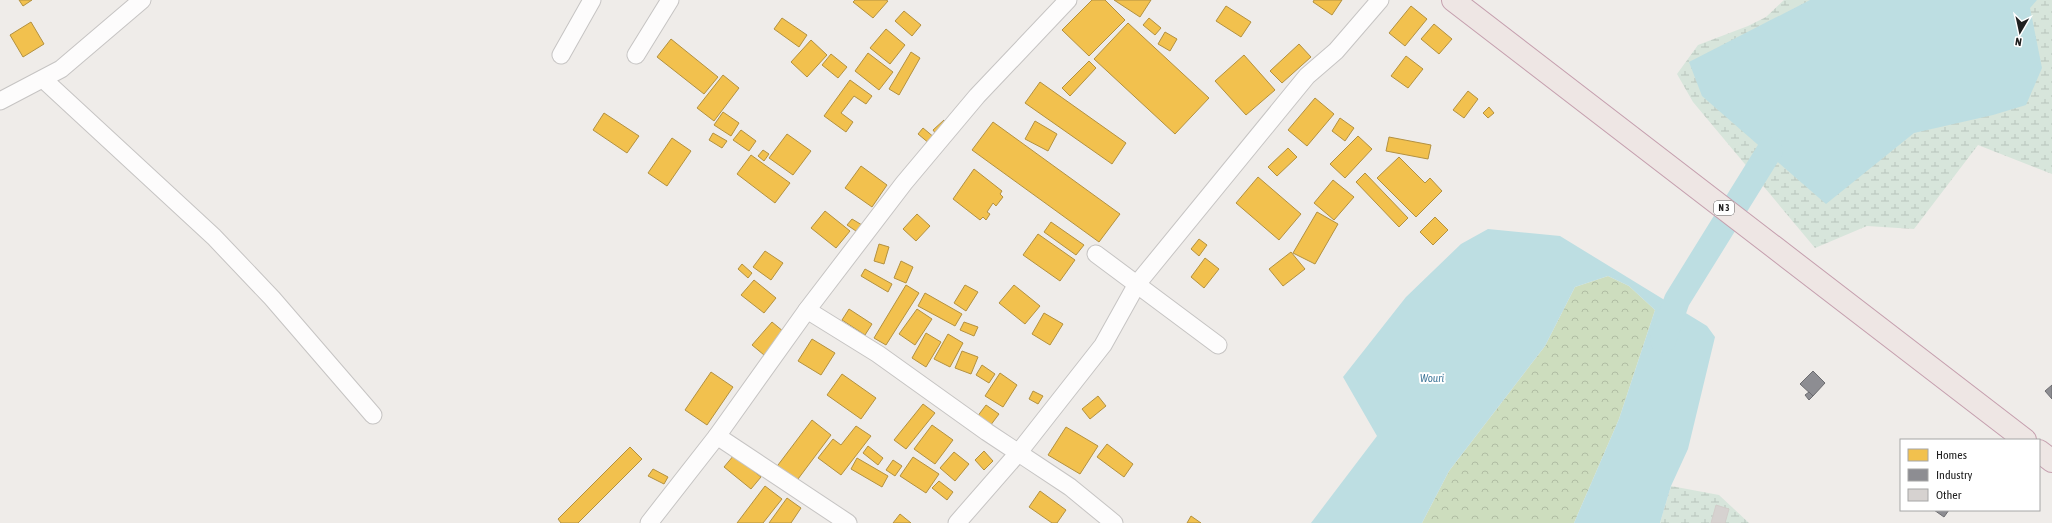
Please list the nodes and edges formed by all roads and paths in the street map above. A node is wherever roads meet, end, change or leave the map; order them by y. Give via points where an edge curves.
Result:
1 (142, 0) edge
2 (592, 0) edge
3 (670, 0) edge
4 (1068, 0) edge
5 (1380, 0) edge
6 (1453, 0) edge
7 (561, 55) dead end
8 (636, 55) dead end
9 (43, 79) junction
10 (0, 101) edge
11 (1096, 254) dead end
12 (1137, 284) junction
13 (807, 310) junction
14 (1218, 345) dead end
15 (373, 415) dead end
16 (718, 436) junction
17 (2024, 439) edge
18 (1019, 452) junction
19 (2040, 452) edge
20 (2052, 461) edge
21 (649, 523) edge
22 (848, 523) edge
23 (957, 523) edge
24 (1114, 523) edge

1 - 9 street via 61,69
2 - 7 street
3 - 8 street
4 - 13 street via 977,96 904,183
5 - 12 street via 1336,50 1307,76
6 - 17 highway, N 3
9 - 10 street
9 - 15 street via 214,237 272,298
11 - 12 street
12 - 14 street
12 - 18 street via 1103,345
13 - 16 street
13 - 18 street via 878,354
16 - 21 street
16 - 22 street
18 - 23 street
18 - 24 street via 1070,487
19 - 20 highway

